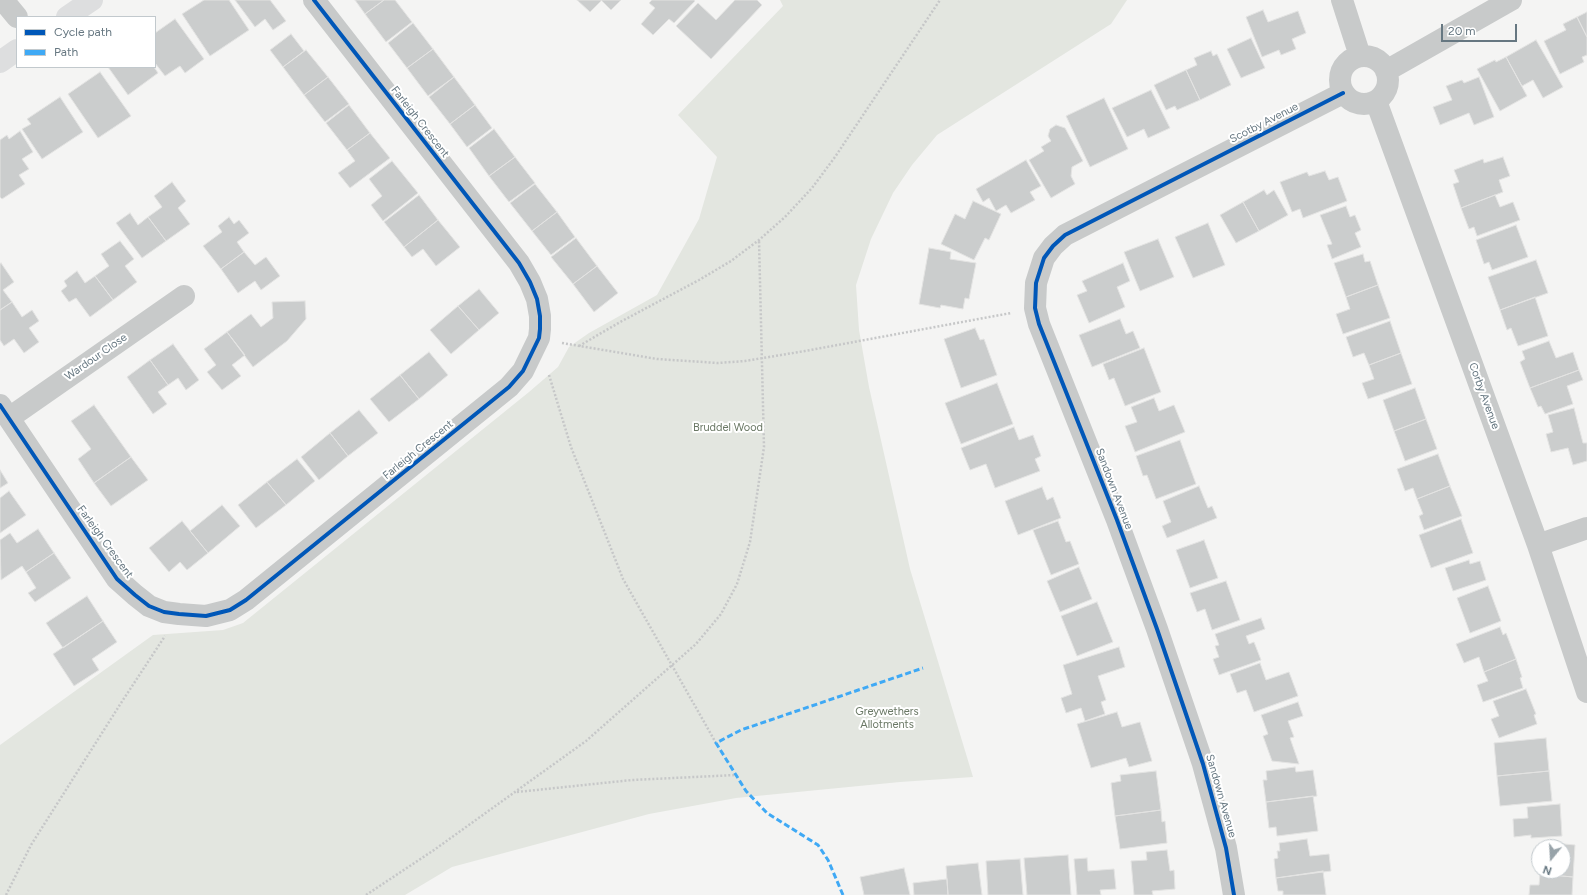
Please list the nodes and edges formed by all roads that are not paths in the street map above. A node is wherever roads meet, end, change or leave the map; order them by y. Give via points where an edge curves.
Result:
1 (4, 0) edge
2 (92, 0) edge
3 (314, 0) edge
4 (1342, 0) edge
5 (1511, 0) edge
6 (16, 16) edge
7 (68, 16) edge
8 (16, 51) edge
9 (1360, 56) junction
10 (0, 62) edge
11 (1386, 71) junction
12 (1343, 93) junction
13 (1376, 101) junction
14 (1192, 169) joint
15 (184, 296) dead end
16 (4, 411) edge
17 (1587, 528) edge
18 (1538, 545) junction
19 (1587, 692) edge
20 (1234, 895) edge

1 - 6 street
2 - 7 street
3 - 16 street, Farleigh Crescent via 519,263 530,282 540,316 539,338 523,371 509,387 246,600 230,610 206,616 164,612 150,606 117,579
4 - 9 street
5 - 11 street
8 - 10 street
9 - 11 street via 1376,59
9 - 12 street via 1350,60 1342,70 1340,81
11 - 13 street via 1387,88 1383,96
12 - 13 street via 1358,103
12 - 14 street, Scotby Avenue
13 - 18 street, Corby Avenue
14 - 20 street, Sandown Avenue via 1065,235 1052,246 1044,258 1036,283 1035,308 1039,324 1123,535 1187,714 1226,848
15 - 16 street, Wardour Close
17 - 18 street
18 - 19 street, Corby Avenue

